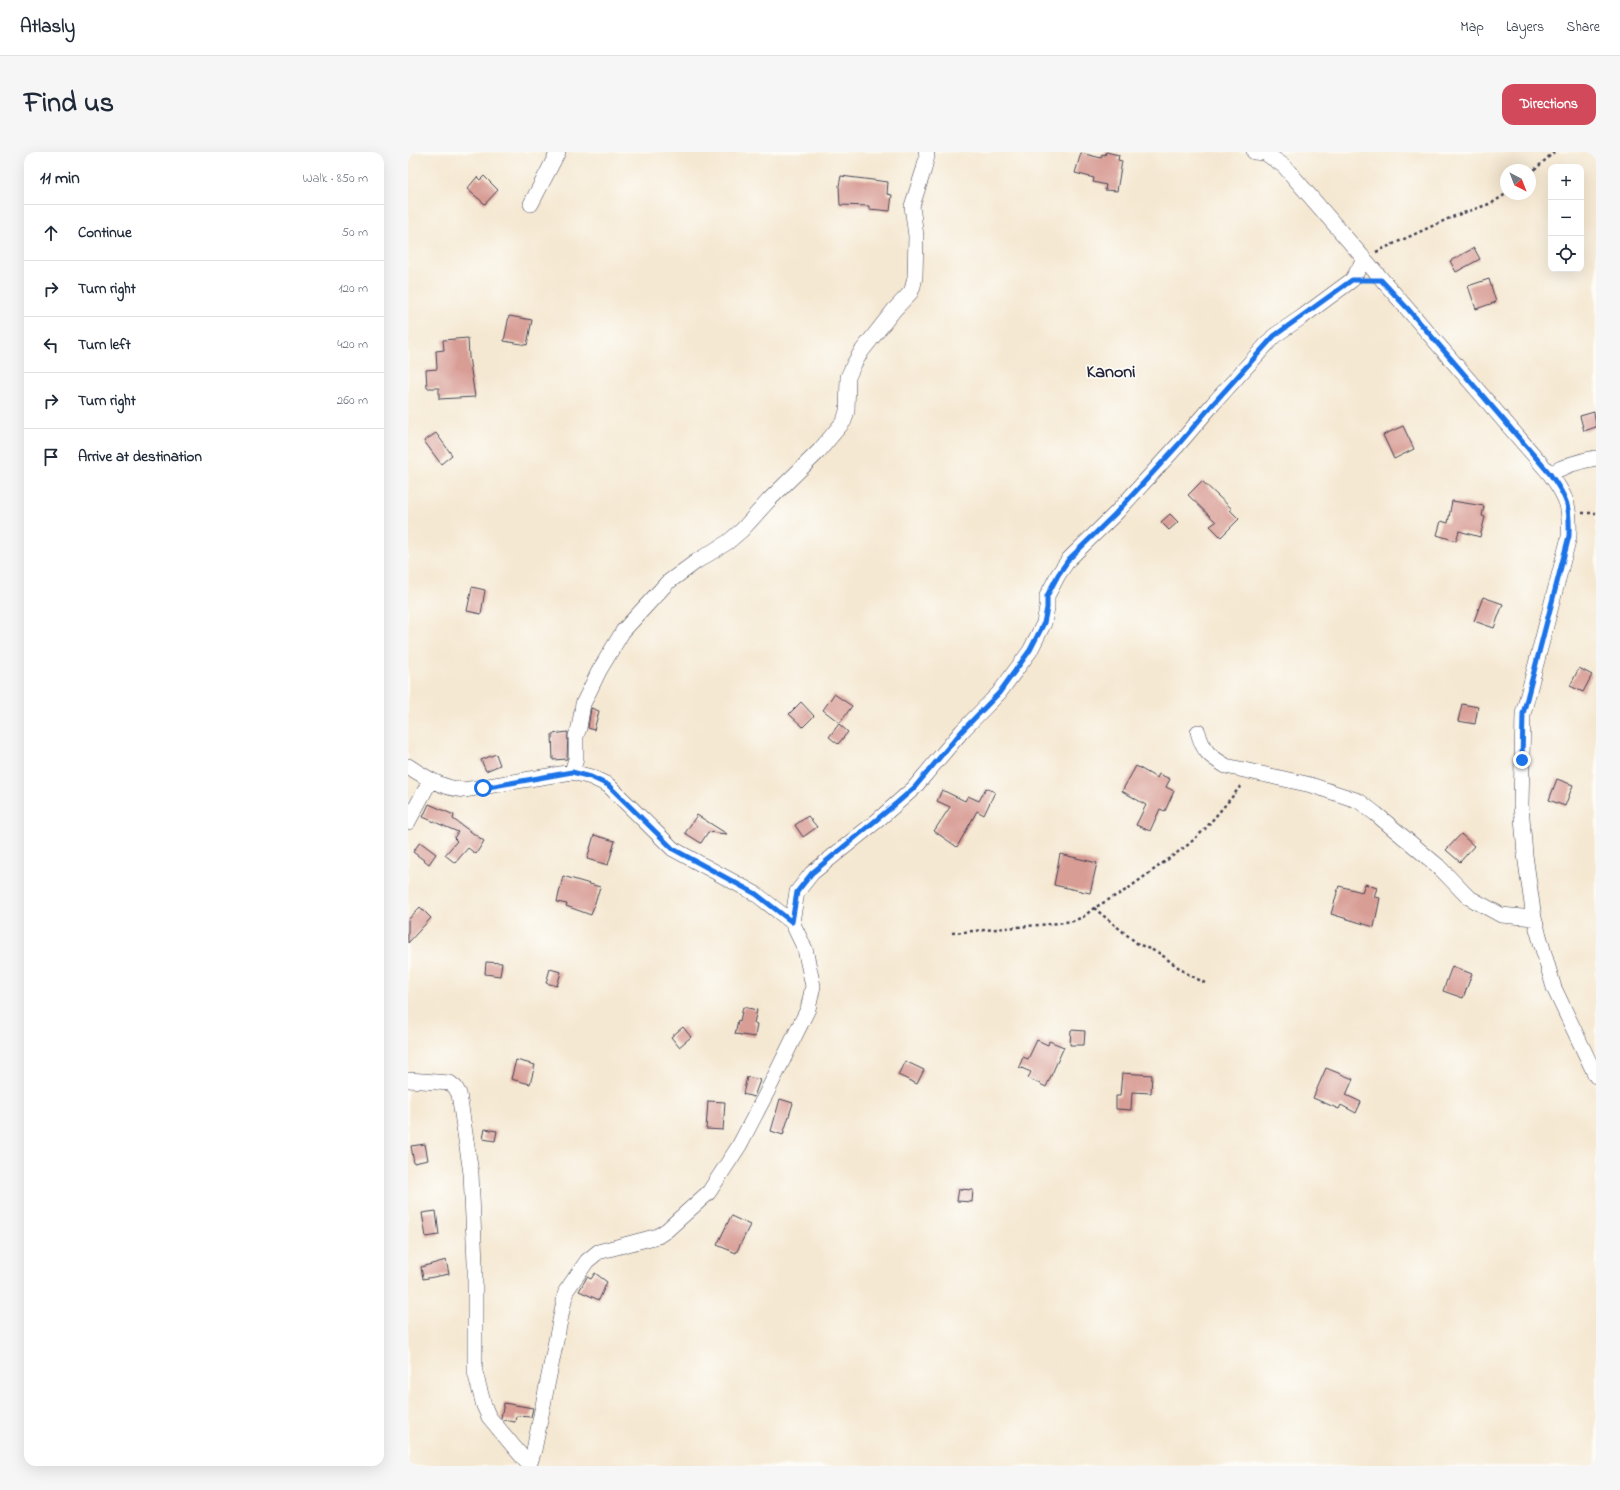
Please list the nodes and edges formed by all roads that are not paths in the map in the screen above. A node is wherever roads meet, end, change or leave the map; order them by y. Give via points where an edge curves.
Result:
1 (558, 152) edge
2 (926, 152) edge
3 (1262, 152) edge
4 (531, 204) dead end
5 (1364, 260) junction
6 (1352, 280) junction
7 (1381, 280) junction
8 (1596, 458) edge
9 (1550, 474) junction
10 (1198, 732) dead end
11 (408, 766) edge
12 (572, 772) junction
13 (430, 780) junction
14 (408, 822) edge
15 (1534, 918) junction
16 (792, 922) junction
17 (1596, 1076) edge
18 (408, 1080) edge
19 (529, 1466) edge

1 - 4 street
2 - 12 street via 924,168 912,206 916,236 913,286 911,292 894,310 854,364 848,377 847,411 844,421 819,451 742,530 667,583 623,631 583,704
3 - 5 street via 1284,166
5 - 6 street
5 - 7 street
6 - 7 street
6 - 16 street via 1274,336 1115,514 1069,559 1047,596 1044,623 1030,650 999,693 962,731 914,788 812,873 797,892
7 - 9 street
8 - 9 street via 1569,464
9 - 15 street via 1567,501 1570,514 1569,536 1523,714 1521,805
10 - 15 street via 1202,747 1226,766 1310,785 1359,802 1438,866 1468,897 1501,915
11 - 13 street
12 - 13 street via 464,790 451,789
12 - 16 street via 608,785 673,849 756,894
13 - 14 street
15 - 17 street via 1554,988
16 - 19 street via 805,948 810,968 813,986 808,1009 739,1146 709,1192 658,1236 598,1252 587,1261 570,1284 566,1291
18 - 19 street via 450,1083 459,1094 471,1173 476,1372 489,1417

